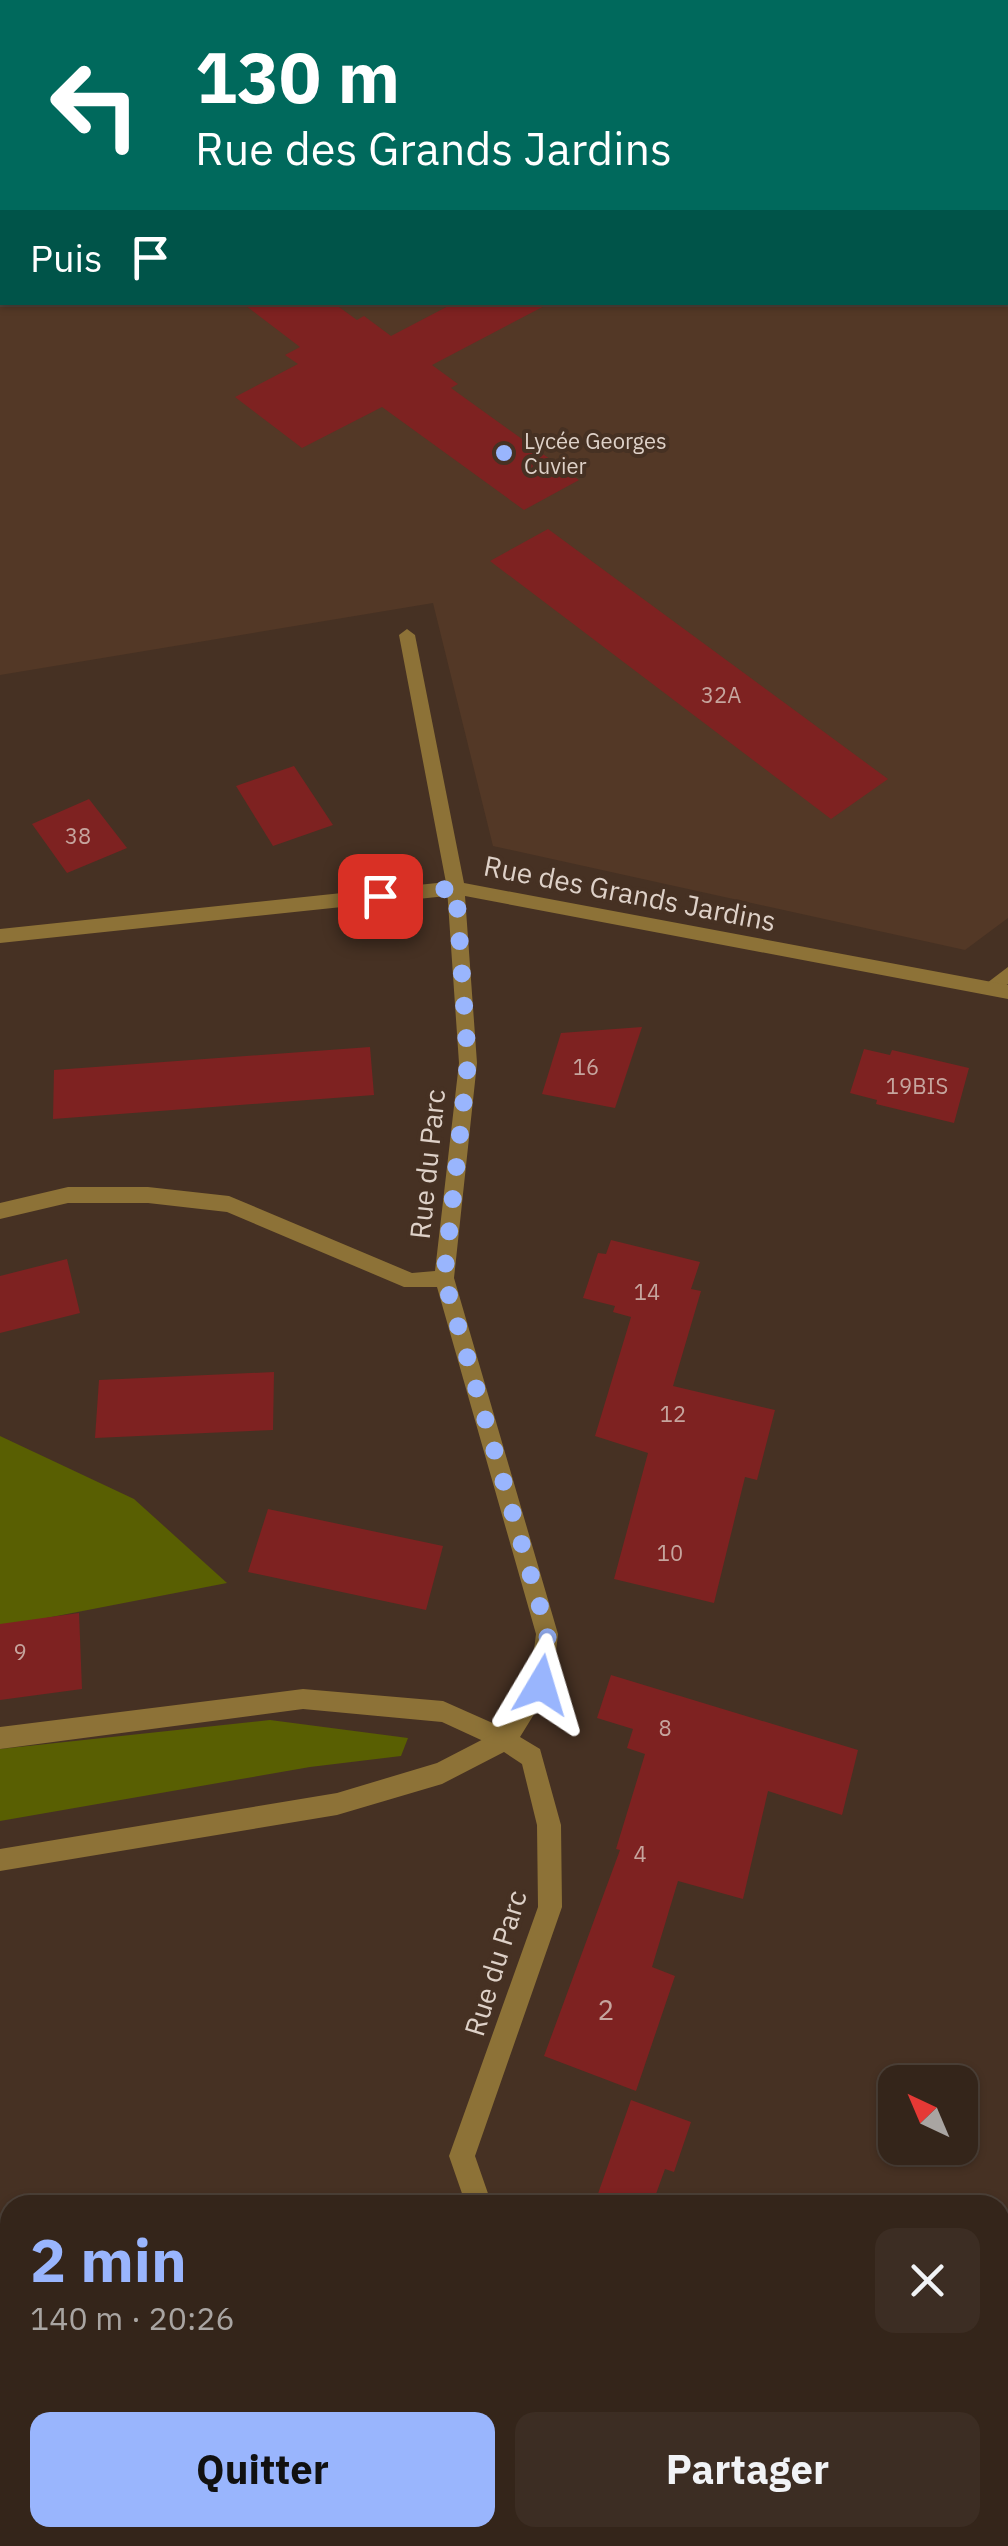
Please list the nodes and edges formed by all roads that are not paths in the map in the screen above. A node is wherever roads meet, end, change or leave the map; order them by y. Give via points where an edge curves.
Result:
1 (407, 635) dead end
2 (456, 888) junction
3 (0, 936) edge
4 (1008, 974) edge
5 (998, 991) edge
6 (0, 1210) edge
7 (444, 1278) junction
8 (0, 1738) edge
9 (505, 1740) junction
10 (0, 1860) edge
11 (476, 2195) edge

1 - 2 street, Rue du Parc
2 - 3 street, Rue des Grands Jardins
2 - 5 street, Rue des Grands Jardins
2 - 7 street, Rue du Parc via 468,1062
4 - 5 street
6 - 7 street via 68,1195 229,1204 411,1281
7 - 9 street, Rue du Parc via 548,1634 541,1685
8 - 9 street via 303,1699 443,1712
9 - 10 street, Rue du Parc via 442,1772 337,1804
9 - 11 street, Rue du Parc via 532,1758 549,1826 550,1907 462,2156

